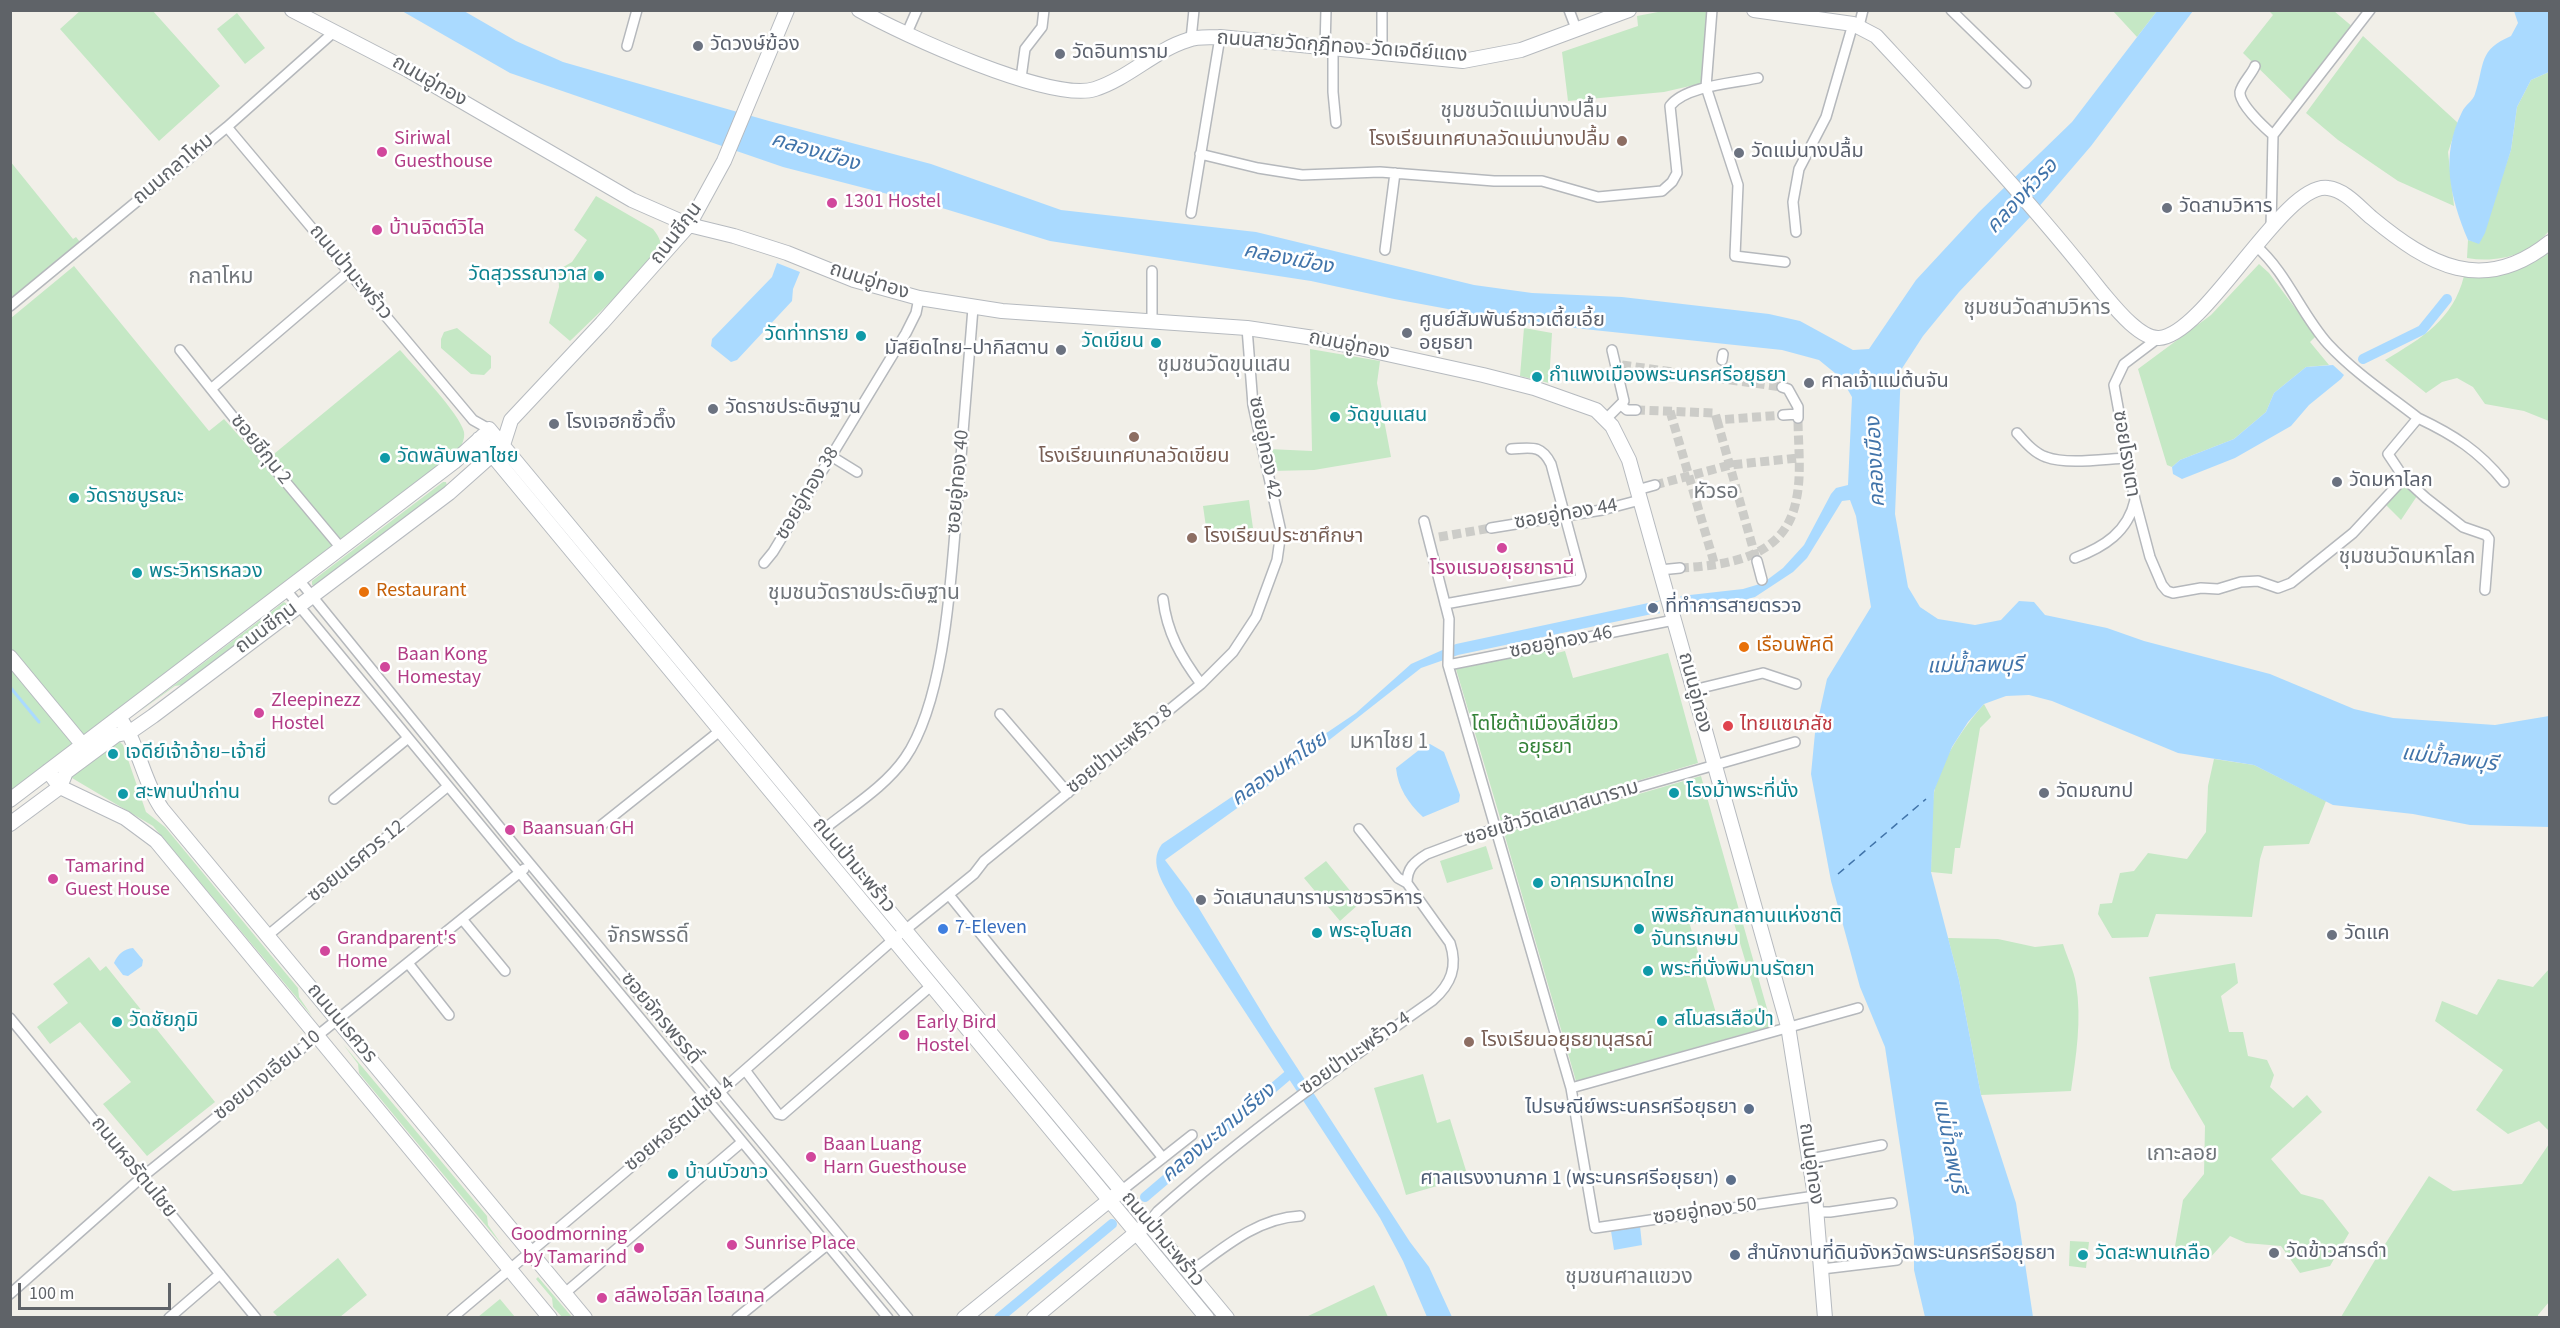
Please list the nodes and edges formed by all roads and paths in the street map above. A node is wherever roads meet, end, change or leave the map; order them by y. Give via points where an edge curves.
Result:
1 (292, 10) edge
2 (637, 10) edge
3 (787, 10) edge
4 (859, 10) edge
5 (917, 10) edge
6 (1044, 10) edge
7 (1194, 10) edge
8 (1326, 10) edge
9 (1382, 10) edge
10 (1569, 10) edge
11 (1629, 10) edge
12 (1712, 10) edge
13 (1754, 10) edge
14 (1863, 10) edge
15 (1951, 10) edge
16 (2370, 10) edge
17 (874, 14) edge
18 (1856, 25) junction
19 (335, 31) junction
20 (1577, 31) junction
21 (906, 35) junction
22 (1220, 37) junction
23 (1191, 39) junction
24 (627, 46) dead end
25 (1329, 49) junction
26 (1382, 54) junction
27 (2255, 66) dead end
28 (1021, 78) junction
29 (1758, 78) dead end
30 (2026, 82) dead end
31 (1706, 87) junction
32 (1336, 123) dead end
33 (227, 127) junction
34 (2273, 135) junction
35 (1200, 154) junction
36 (1395, 173) junction
37 (1191, 213) dead end
38 (689, 225) junction
39 (2271, 230) junction
40 (1796, 232) dead end
41 (2550, 242) edge
42 (2256, 246) junction
43 (1384, 250) dead end
44 (1785, 262) dead end
45 (1152, 271) dead end
46 (348, 272) junction
47 (919, 298) junction
48 (10, 306) edge
49 (973, 308) junction
50 (1152, 322) junction
51 (1247, 328) junction
52 (2157, 339) junction
53 (180, 350) dead end
54 (1612, 350) dead end
55 (1782, 387) dead end
56 (210, 389) junction
57 (1621, 405) junction
58 (1636, 410) tunnel mouth
59 (1783, 415) tunnel mouth
60 (2418, 418) junction
61 (1606, 419) junction
62 (473, 420) junction
63 (511, 420) junction
64 (489, 429) junction
65 (2017, 433) dead end
66 (479, 439) junction
67 (503, 445) junction
68 (1511, 449) dead end
69 (492, 455) junction
70 (831, 456) junction
71 (2127, 458) junction
72 (857, 472) dead end
73 (2404, 478) junction
74 (2504, 482) dead end
75 (1655, 485) tunnel mouth
76 (1639, 495) junction
77 (2135, 500) junction
78 (1566, 516) junction
79 (1424, 521) dead end
80 (1491, 528) tunnel mouth
81 (1281, 532) joint
82 (1439, 537) tunnel mouth
83 (1428, 539) junction
84 (341, 548) junction
85 (2075, 558) dead end
86 (1757, 561) tunnel mouth
87 (764, 563) dead end
88 (1680, 567) tunnel mouth
89 (1660, 570) junction
90 (299, 580) junction
91 (1762, 580) dead end
92 (286, 590) junction
93 (2485, 590) dead end
94 (311, 597) junction
95 (1163, 599) dead end
96 (1445, 604) junction
97 (298, 606) junction
98 (1673, 617) junction
99 (10, 657) edge
100 (1448, 662) junction
101 (1201, 684) junction
102 (1796, 684) dead end
103 (1694, 690) junction
104 (399, 703) junction
105 (386, 713) junction
106 (1000, 714) dead end
107 (119, 717) junction
108 (721, 730) junction
109 (130, 732) junction
110 (408, 738) junction
111 (1795, 742) dead end
112 (86, 750) junction
113 (1714, 764) junction
114 (48, 771) junction
115 (60, 787) junction
116 (447, 787) junction
117 (1068, 793) junction
118 (334, 799) dead end
119 (10, 800) edge
120 (10, 824) edge
121 (598, 828) dead end
122 (1496, 828) junction
123 (1359, 829) dead end
124 (823, 830) junction
125 (531, 864) junction
126 (519, 873) junction
127 (1407, 883) junction
128 (950, 895) junction
129 (462, 919) junction
130 (906, 930) junction
131 (267, 936) junction
132 (894, 939) junction
133 (408, 963) junction
134 (505, 971) dead end
135 (932, 985) junction
136 (1858, 1008) dead end
137 (449, 1015) dead end
138 (659, 1017) junction
139 (10, 1018) edge
140 (337, 1019) junction
141 (1788, 1026) junction
142 (647, 1027) junction
143 (317, 1036) junction
144 (745, 1070) junction
145 (1571, 1088) junction
146 (721, 1091) junction
147 (709, 1102) junction
148 (1192, 1135) dead end
149 (742, 1142) junction
150 (1882, 1145) dead end
151 (1163, 1158) junction
152 (1810, 1159) junction
153 (141, 1178) junction
154 (1121, 1191) junction
155 (1815, 1196) junction
156 (811, 1200) junction
157 (1110, 1200) junction
158 (1892, 1203) dead end
159 (799, 1210) junction
160 (1817, 1212) junction
161 (1300, 1216) dead end
162 (1148, 1223) junction
163 (1137, 1233) junction
164 (827, 1245) junction
165 (531, 1252) junction
166 (1898, 1260) dead end
167 (510, 1269) junction
168 (1822, 1269) junction
169 (1190, 1272) junction
170 (220, 1274) junction
171 (882, 1286) junction
172 (565, 1293) junction
173 (10, 1294) edge
174 (870, 1296) junction
175 (169, 1317) edge
176 (256, 1317) edge
177 (452, 1317) edge
178 (550, 1317) edge
179 (585, 1317) edge
180 (737, 1317) edge
181 (888, 1317) edge
182 (908, 1317) edge
183 (964, 1317) edge
184 (1034, 1317) edge
185 (1207, 1317) edge
186 (1227, 1317) edge
187 (1825, 1317) edge

1 - 19 main road, ถนนอู่ทอง
2 - 24 street
3 - 38 main road, ถนนชีกุน via 724,162
4 - 17 main road, ถนนสายวัดกุฎีทอง-วัดเจดีย์แดง
5 - 21 street
6 - 28 street via 1042,27 1025,49
7 - 23 street
8 - 25 street
9 - 26 street
10 - 20 street
11 - 20 main road, ถนนสายวัดกุฎีทอง-วัดเจดีย์แดง
12 - 31 street
13 - 18 main road
14 - 18 street
15 - 30 street
16 - 34 street
17 - 21 main road, ถนนสายวัดกุฎีทอง-วัดเจดีย์แดง
18 - 40 street via 1826,117 1800,169 1793,202
18 - 52 main road via 1876,36 1989,159 2055,232 2120,314
19 - 33 street, ถนนกลาโหม
19 - 38 main road, ถนนอู่ทอง via 632,200
20 - 26 main road, ถนนสายวัดกุฎีทอง-วัดเจดีย์แดง via 1501,56 1463,61
21 - 28 main road, ถนนสายวัดกุฎีทอง-วัดเจดีย์แดง
22 - 23 main road, ถนนสายวัดกุฎีทอง-วัดเจดีย์แดง
22 - 25 main road, ถนนสายวัดกุฎีทอง-วัดเจดีย์แดง
22 - 35 street
23 - 28 main road, ถนนสายวัดกุฎีทอง-วัดเจดีย์แดง via 1085,91
25 - 26 main road, ถนนสายวัดกุฎีทอง-วัดเจดีย์แดง
25 - 32 street
27 - 34 street via 2240,90 2241,96
29 - 31 street
31 - 36 street via 1670,106 1677,173 1662,191 1598,197 1542,181
31 - 44 street via 1738,184 1735,256
33 - 46 street, ถนนป่ามะพร้าว
33 - 48 street, ถนนกลาโหม
34 - 39 street
35 - 36 street via 1302,175
35 - 37 street
36 - 43 street
38 - 47 main road, ถนนอู่ทอง via 734,236 854,280
38 - 63 main road, ถนนชีกุน
39 - 41 main road via 2302,197 2321,187 2337,190 2399,240 2441,264 2462,269 2498,269 2524,259
39 - 42 main road
42 - 52 main road via 2201,310 2167,337
42 - 60 street via 2274,265 2327,342 2349,365
45 - 50 street
46 - 56 street
46 - 62 street, ถนนป่ามะพร้าว
47 - 49 main road, ถนนอู่ทอง
47 - 70 street, ซอยอู่ทอง 38 via 906,333
49 - 50 main road, ถนนอู่ทอง
49 - 124 street, ซอยอู่ทอง 40 via 952,562 940,656 921,732 888,777
50 - 51 main road, ถนนอู่ทอง
51 - 61 main road, ถนนอู่ทอง via 1314,338 1483,375 1577,402
51 - 81 street, ซอยอู่ทอง 42 via 1253,405
52 - 71 street, ซอยโรงเตา via 2124,364 2114,385
53 - 56 street, ซอยชีกุน 2
54 - 57 street via 1618,364 1624,401
55 - 59 street via 1788,389 1798,407 1798,416
56 - 84 street, ซอยชีกุน 2
57 - 58 street
57 - 61 street
60 - 73 street via 2388,454
60 - 74 street via 2454,435 2488,462
61 - 76 main road, ถนนอู่ทอง via 1625,452
62 - 64 street, ถนนป่ามะพร้าว
62 - 66 street, ถนนป่ามะพร้าว
63 - 64 main road, ถนนชีกุน
63 - 67 main road, ถนนชีกุน
64 - 66 main road, ถนนชีกุน
64 - 67 main road, ถนนป่ามะพร้าว
65 - 71 street via 2045,457
66 - 69 main road, ถนนป่ามะพร้าว
66 - 84 main road, ถนนชีกุน
67 - 69 main road, ถนนชีกุน
67 - 124 main road, ถนนป่ามะพร้าว
68 - 78 street via 1536,448 1546,454
69 - 94 main road, ถนนชีกุน via 449,493
69 - 108 main road, ถนนป่ามะพร้าว
70 - 72 street
70 - 87 street, ซอยอู่ทอง 38
71 - 77 street, ซอยโรงเตา
73 - 77 street via 2353,534 2278,588 2258,581 2218,589 2168,591 2150,557
73 - 93 street via 2463,527 2489,539
75 - 76 street, ซอยอู่ทอง 44
76 - 78 street, ซอยอู่ทอง 44
76 - 89 main road, ถนนอู่ทอง
77 - 85 street, ซอยโรงเตา via 2123,529 2102,546
78 - 80 street, ซอยอู่ทอง 44
78 - 96 street via 1580,579
79 - 83 street
81 - 101 street, ซอยป่ามะพร้าว 8 via 1276,560 1256,617 1233,652
82 - 83 street
83 - 96 street
84 - 90 main road, ถนนชีกุน
86 - 91 street
88 - 89 street
89 - 98 main road, ถนนอู่ทอง
90 - 92 main road, ถนนชีกุน
90 - 94 street, ซอยจักรพรรดิ์
92 - 97 street, ซอยจักรพรรดิ์
92 - 107 main road, ถนนชีกุน
94 - 97 main road, ถนนชีกุน
94 - 104 street, ซอยจักรพรรดิ์
95 - 101 street via 1172,638
96 - 100 street via 1449,619
97 - 105 street, ซอยจักรพรรดิ์
97 - 109 main road, ถนนชีกุน
98 - 100 street, ซอยอู่ทอง 46
98 - 103 main road, ถนนอู่ทอง
99 - 112 main road
100 - 122 street
101 - 117 street, ซอยป่ามะพร้าว 8
102 - 103 street via 1763,673
103 - 113 main road, ถนนอู่ทอง
104 - 105 street
104 - 125 street, ซอยจักรพรรดิ์
105 - 110 street, ซอยจักรพรรดิ์
106 - 117 street
107 - 109 main road, ถนนนเรศวร
107 - 112 main road, ถนนชีกุน
108 - 121 street
108 - 132 main road, ถนนป่ามะพร้าว
109 - 112 main road, ถนนชีกุน
109 - 131 main road, ถนนนเรศวร via 162,809
110 - 116 street, ซอยจักรพรรดิ์
110 - 118 street
111 - 113 street, ซอยเข้าวัดเสนาสนาราม
112 - 114 main road, ถนนชีกุน
112 - 115 main road, ถนนชีกุน via 66,772
113 - 122 street, ซอยเข้าวัดเสนาสนาราม
113 - 141 main road, ถนนอู่ทอง
114 - 115 main road, ถนนนเรศวร
114 - 119 main road, ถนนชีกุน
115 - 120 main road, ถนนชีกุน
115 - 143 main road, ถนนนเรศวร via 125,818 156,841
116 - 126 street, ซอยจักรพรรดิ์
116 - 131 street, ซอยนเรศวร 12
117 - 128 street, ซอยป่ามะพร้าว 8 via 984,861
122 - 127 street, ซอยเข้าวัดเสนาสนาราม via 1417,860 1407,874
122 - 145 street
123 - 127 street, ซอยป่ามะพร้าว 4 via 1398,878
124 - 130 main road, ถนนป่ามะพร้าว
125 - 126 street, ซอยบางเอียน 10
125 - 138 street, ซอยจักรพรรดิ์
126 - 129 street, ซอยบางเอียน 10
126 - 142 street, ซอยจักรพรรดิ์
127 - 162 street, ซอยป่ามะพร้าว 4 via 1450,943 1454,955 1450,979 1433,1000 1300,1094 1203,1171
128 - 130 street, ซอยป่ามะพร้าว 8
128 - 151 street
129 - 133 street, ซอยบางเอียน 10
129 - 134 street
130 - 132 street, ซอยหอรัตนไชย 4
130 - 154 main road, ถนนป่ามะพร้าว
131 - 140 main road, ถนนนเรศวร
132 - 135 main road, ถนนป่ามะพร้าว
132 - 144 street, ซอยหอรัตนไชย 4
133 - 137 street
133 - 140 street, ซอยบางเอียน 10
135 - 144 street via 782,1115
135 - 157 main road, ถนนป่ามะพร้าว
136 - 141 street
138 - 142 street
138 - 146 street, ซอยจักรพรรดิ์
139 - 153 street, ถนนหอรัตนไชย
140 - 143 street, ซอยบางเอียน 10
140 - 165 main road, ถนนนเรศวร
141 - 145 street
141 - 152 main road, ถนนอู่ทอง
142 - 147 street, ซอยจักรพรรดิ์
143 - 153 street, ซอยบางเอียน 10
143 - 167 main road, ถนนนเรศวร
144 - 146 street, ซอยหอรัตนไชย 4
145 - 155 street, ซอยอู่ทอง 50 via 1595,1228
146 - 147 street, ซอยหอรัตนไชย 4
146 - 156 street, ซอยจักรพรรดิ์
147 - 149 street, ซอยจักรพรรดิ์
147 - 165 street, ซอยหอรัตนไชย 4
148 - 151 street
149 - 159 street, ซอยจักรพรรดิ์
149 - 172 street
150 - 152 street
151 - 154 street
152 - 155 main road, ถนนอู่ทอง
153 - 170 street, ถนนหอรัตนไชย
153 - 173 street, ซอยบางเอียน 10
154 - 157 main road
154 - 162 main road, ถนนป่ามะพร้าว
155 - 160 main road, ถนนอู่ทอง
156 - 159 street
156 - 171 street, ซอยจักรพรรดิ์
157 - 163 main road, ถนนป่ามะพร้าว
157 - 183 main road
158 - 160 street
159 - 164 street, ซอยจักรพรรดิ์
160 - 168 main road, ถนนอู่ทอง
161 - 169 street via 1263,1224
162 - 163 main road
162 - 169 main road, ถนนป่ามะพร้าว
163 - 184 main road
163 - 185 main road, ถนนป่ามะพร้าว
164 - 174 street, ซอยจักรพรรดิ์
164 - 180 street
165 - 167 street, ซอยหอรัตนไชย 4
165 - 172 main road, ถนนนเรศวร
166 - 168 street
167 - 177 street, ซอยหอรัตนไชย 4
167 - 178 main road, ถนนนเรศวร
168 - 187 main road, ถนนอู่ทอง
169 - 186 main road, ถนนป่ามะพร้าว
170 - 175 street
170 - 176 street, ถนนหอรัตนไชย
171 - 174 street
171 - 182 street, ซอยจักรพรรดิ์
172 - 179 main road, ถนนนเรศวร
174 - 181 street, ซอยจักรพรรดิ์

